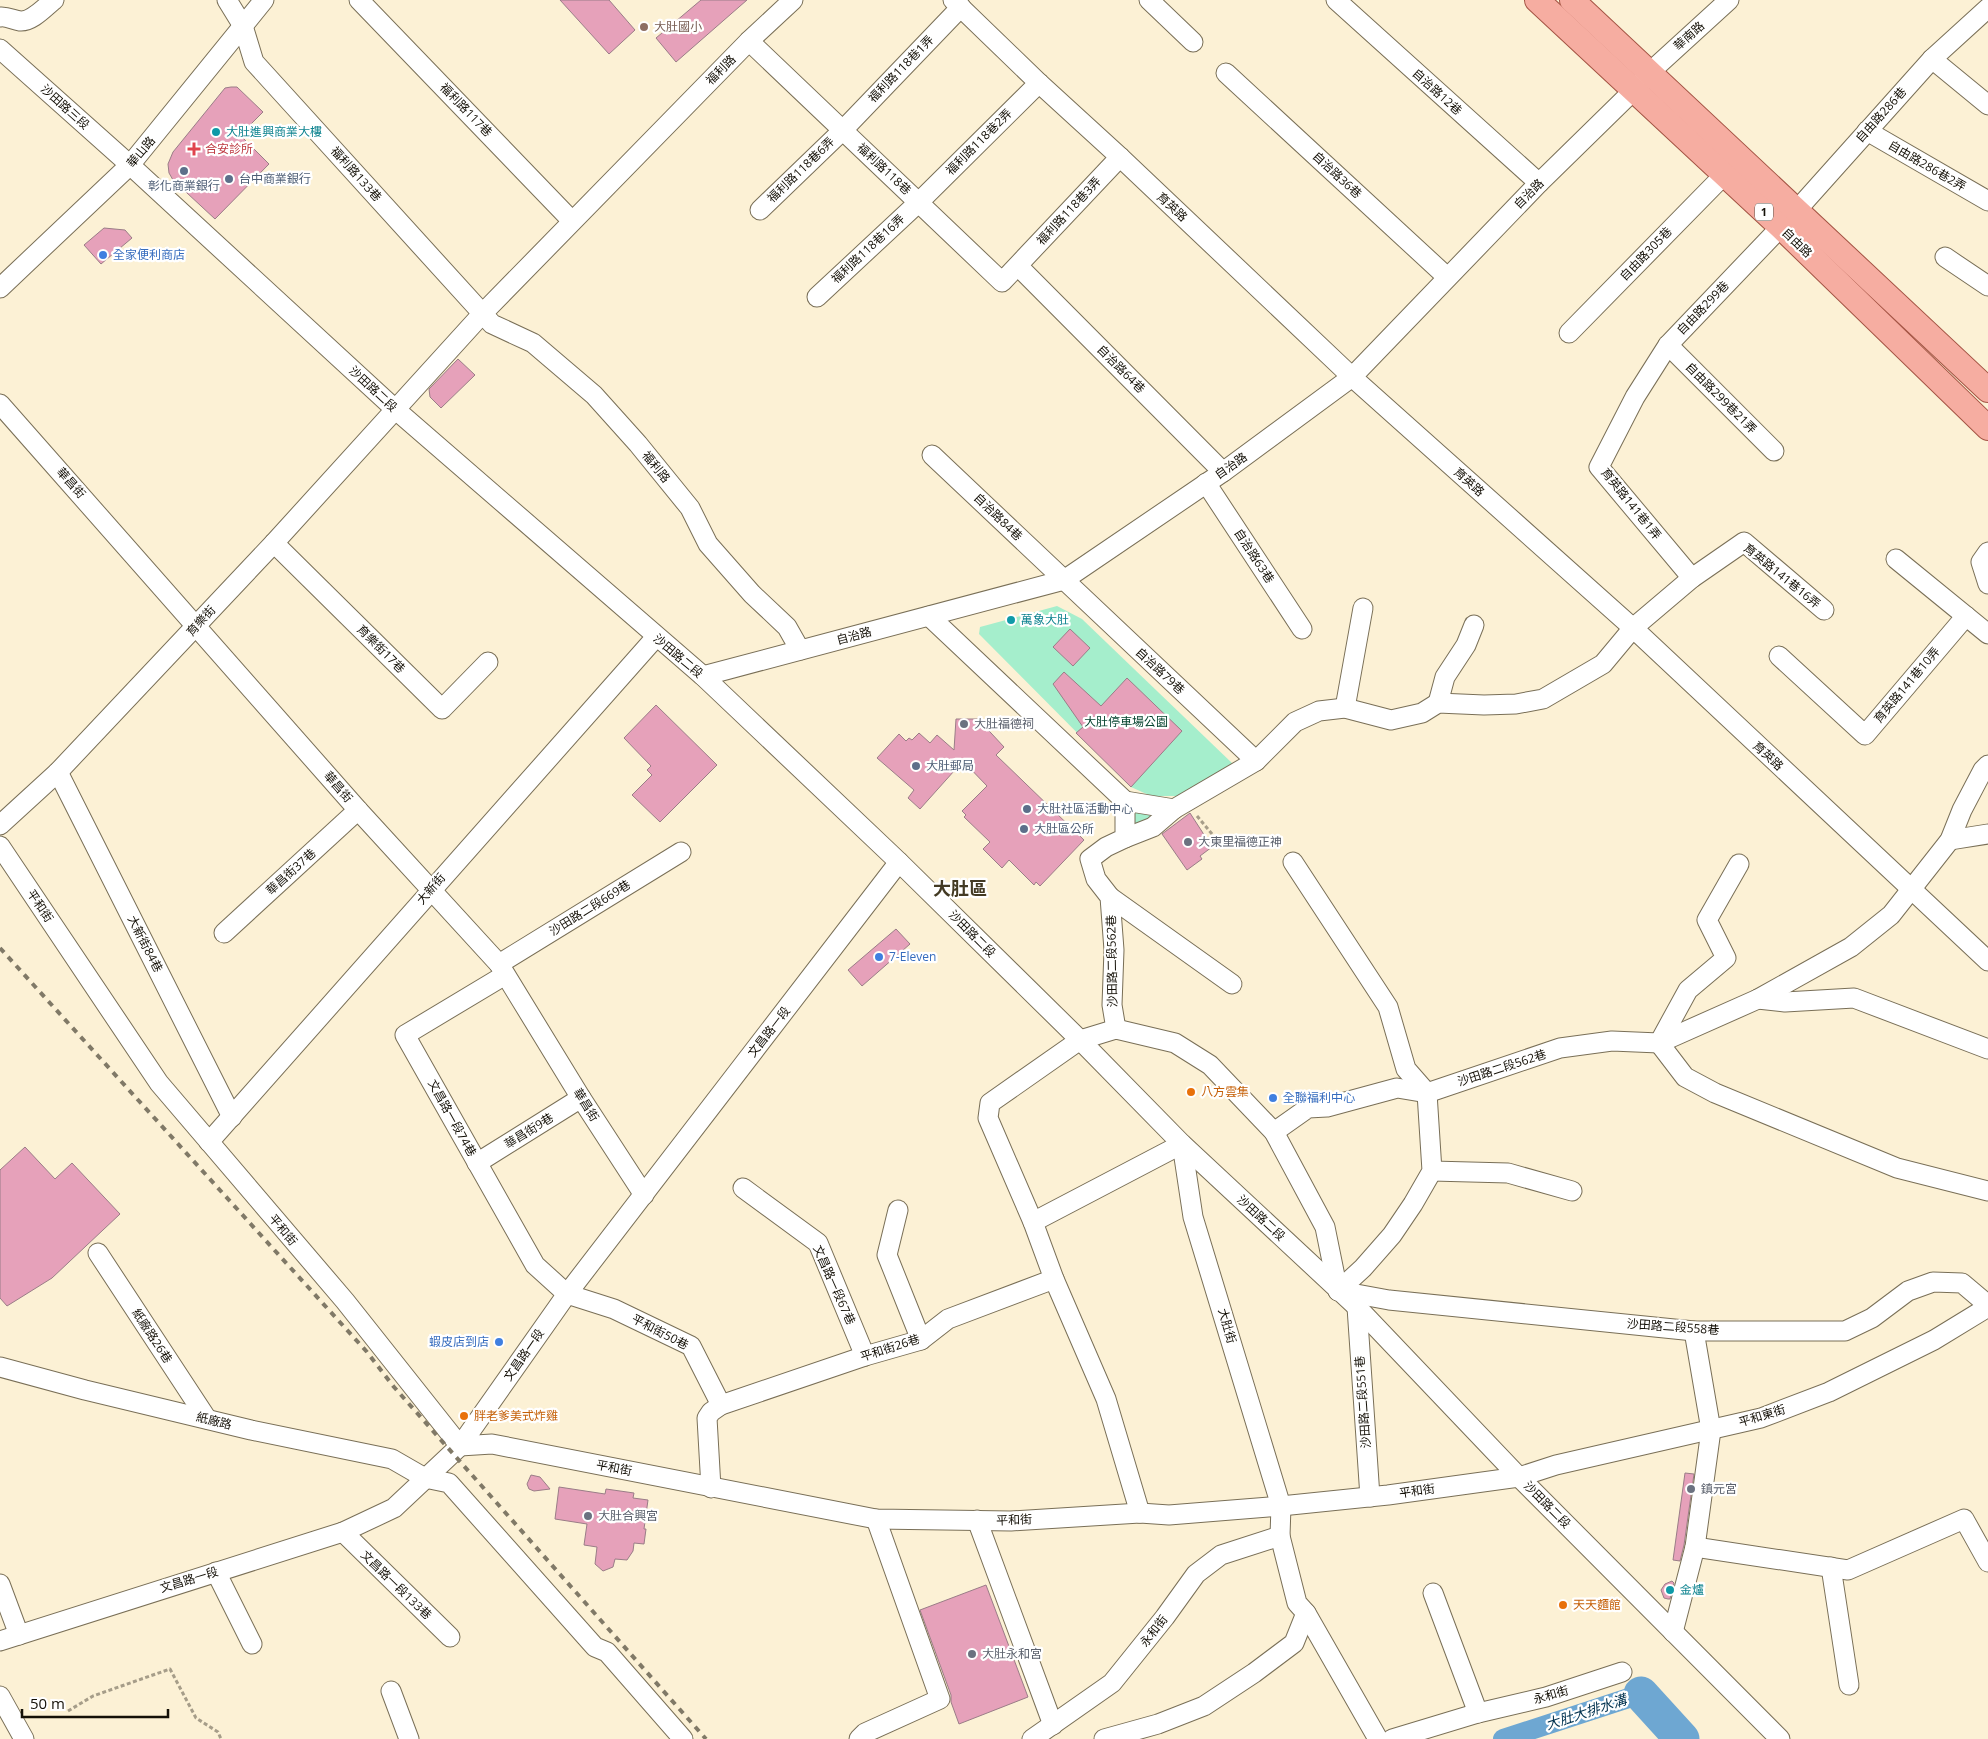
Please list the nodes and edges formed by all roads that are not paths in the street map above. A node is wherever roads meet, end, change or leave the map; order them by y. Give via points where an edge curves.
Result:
1 (54, 0) edge
2 (227, 0) edge
3 (264, 0) edge
4 (359, 0) edge
5 (793, 0) edge
6 (1149, 0) edge
7 (1336, 0) edge
8 (1537, 0) edge
9 (1572, 0) edge
10 (1729, 0) edge
11 (957, 4) edge
12 (1988, 8) edge
13 (0, 17) edge
14 (243, 26) junction
15 (749, 42) junction
16 (1193, 42) dead end
17 (0, 49) edge
18 (1932, 59) junction
19 (1226, 73) dead end
20 (1649, 73) junction
21 (1039, 83) junction
22 (1634, 90) junction
23 (1988, 105) edge
24 (842, 131) junction
25 (1867, 131) junction
26 (1120, 156) junction
27 (130, 165) junction
28 (1724, 175) junction
29 (1538, 183) junction
30 (1988, 201) edge
31 (919, 202) junction
32 (760, 210) dead end
33 (1788, 219) junction
34 (572, 221) junction
35 (1945, 257) dead end
36 (1018, 266) junction
37 (1447, 277) junction
38 (1988, 286) edge
39 (0, 288) edge
40 (817, 297) dead end
41 (483, 313) junction
42 (1569, 333) dead end
43 (1668, 345) junction
44 (1352, 377) junction
45 (1988, 390) edge
46 (1635, 397) joint
47 (0, 404) edge
48 (396, 410) junction
49 (1988, 428) edge
50 (1774, 452) dead end
51 (932, 455) dead end
52 (1223, 472) junction
53 (1206, 483) junction
54 (274, 543) junction
55 (1988, 552) edge
56 (1896, 558) dead end
57 (1692, 578) junction
58 (1064, 580) junction
59 (1988, 584) edge
60 (1363, 608) dead end
61 (1824, 610) dead end
62 (929, 616) junction
63 (1966, 616) junction
64 (1474, 625) dead end
65 (197, 626) junction
66 (1633, 628) junction
67 (1302, 629) dead end
68 (1988, 634) edge
69 (656, 637) junction
70 (800, 650) junction
71 (1780, 656) dead end
72 (488, 662) dead end
73 (703, 676) junction
74 (1438, 702) junction
75 (1346, 708) junction
76 (1256, 761) junction
77 (1988, 765) edge
78 (58, 772) junction
79 (1125, 801) junction
80 (1181, 806) junction
81 (358, 810) junction
82 (0, 825) edge
83 (1988, 834) edge
84 (1125, 838) junction
85 (1950, 840) junction
86 (0, 846) edge
87 (681, 852) dead end
88 (899, 862) junction
89 (1293, 862) dead end
90 (1739, 864) dead end
91 (430, 890) junction
92 (1911, 891) junction
93 (1110, 897) junction
94 (224, 933) dead end
95 (1988, 961) edge
96 (502, 969) junction
97 (1232, 984) dead end
98 (1758, 999) junction
99 (1116, 1029) junction
100 (1080, 1040) junction
101 (1659, 1043) junction
102 (1988, 1049) edge
103 (1427, 1093) junction
104 (581, 1098) junction
105 (232, 1117) junction
106 (1274, 1132) junction
107 (209, 1142) junction
108 (1182, 1144) junction
109 (478, 1163) junction
110 (1432, 1171) junction
111 (743, 1188) dead end
112 (1572, 1191) dead end
113 (1988, 1191) edge
114 (644, 1195) junction
115 (898, 1210) dead end
116 (1033, 1222) junction
117 (98, 1253) dead end
118 (1054, 1279) junction
119 (1338, 1291) junction
120 (567, 1294) junction
121 (1988, 1306) edge
122 (1357, 1307) junction
123 (1694, 1331) junction
124 (921, 1340) junction
125 (864, 1356) junction
126 (0, 1367) edge
127 (722, 1405) junction
128 (207, 1419) junction
129 (1711, 1430) junction
130 (460, 1446) junction
131 (1519, 1477) junction
132 (426, 1478) junction
133 (712, 1488) junction
134 (1370, 1497) junction
135 (1281, 1506) junction
136 (1140, 1513) junction
137 (876, 1519) junction
138 (977, 1520) junction
139 (343, 1532) junction
140 (1280, 1536) junction
141 (1695, 1547) junction
142 (1988, 1562) edge
143 (1831, 1567) junction
144 (216, 1572) junction
145 (0, 1584) edge
146 (1433, 1593) dead end
147 (1306, 1613) junction
148 (1673, 1632) junction
149 (19, 1635) junction
150 (450, 1637) dead end
151 (0, 1641) edge
152 (252, 1644) dead end
153 (1622, 1672) dead end
154 (1849, 1685) dead end
155 (392, 1691) dead end
156 (0, 1696) edge
157 (1478, 1712) junction
158 (1053, 1725) junction
159 (24, 1739) edge
160 (409, 1739) edge
161 (683, 1739) edge
162 (859, 1739) edge
163 (1032, 1739) edge
164 (1104, 1739) edge
165 (1378, 1739) edge
166 (1392, 1739) edge
167 (1780, 1739) edge

1 - 13 street via 33,17 21,21
2 - 14 street, 福利路133巷
3 - 14 street, 華山路
4 - 34 street, 福利路117巷
5 - 15 street, 福利路
6 - 16 street
7 - 29 street, 自治路12巷
8 - 22 main road, 自由路 / 1
9 - 20 main road, 自由路 / 1
10 - 20 street, 華南路
11 - 21 street, 育英路
11 - 24 street, 福利路118巷1弄
12 - 18 street, 自由路286巷
14 - 27 street, 華山路
14 - 41 street, 福利路133巷 via 254,62
15 - 24 street, 福利路118巷
15 - 34 street, 福利路
17 - 27 street, 沙田路三段
18 - 23 street
18 - 25 street, 自由路286巷
19 - 37 street, 自治路36巷
20 - 22 street, 自治路
20 - 33 main road, 自由路 / 1
21 - 26 street, 育英路
21 - 31 street, 福利路118巷2弄
22 - 28 main road, 自由路 / 1
22 - 29 street, 自治路
24 - 31 street, 福利路118巷
24 - 32 street, 福利路118巷6弄
25 - 30 street, 自由路286巷2弄
25 - 33 street, 自由路286巷
26 - 36 street, 福利路118巷3弄
26 - 44 street, 育英路
27 - 39 street, 華山路
27 - 48 street, 沙田路二段
28 - 33 main road, 自由路 / 1
28 - 42 street, 自由路305巷
29 - 37 street, 自治路
31 - 36 street, 福利路118巷 via 1002,282
31 - 40 street, 福利路118巷16弄
33 - 43 street, 自由路299巷
33 - 45 main road, 自由路 / 1
33 - 49 main road, 自由路 / 1
34 - 41 street, 福利路
35 - 38 street
36 - 52 street, 自治路64巷
37 - 44 street, 自治路
41 - 48 street, 福利路
41 - 70 street, 福利路 via 492,324 533,343 594,395 690,508 708,544 752,594 787,627
43 - 46 street, 自由路299巷
43 - 50 street, 自由路299巷21弄
44 - 52 street, 自治路
44 - 66 street, 育英路
46 - 57 street, 育英路141巷1弄 via 1599,467
47 - 65 street, 華昌街
48 - 54 street, 育樂街
48 - 69 street, 沙田路二段
51 - 58 street, 自治路84巷
52 - 53 street, 自治路
53 - 58 street, 自治路
53 - 67 street, 自治路63巷
54 - 65 street, 育樂街
54 - 72 street, 育樂街17巷 via 442,709
55 - 59 street via 1981,562
56 - 63 street
57 - 61 street, 育英路141巷16弄 via 1744,542
57 - 66 street
58 - 62 street, 自治路
58 - 76 street, 自治路79巷
60 - 75 street
62 - 70 street, 自治路
62 - 79 street
63 - 68 street
63 - 71 street, 育英路141巷10弄 via 1865,735
64 - 74 street via 1466,645 1445,677
65 - 78 street, 育樂街
65 - 81 street, 華昌街
66 - 74 street via 1603,664 1543,699 1484,705
66 - 92 street, 育英路
69 - 73 street, 沙田路二段
69 - 91 street, 大新街
70 - 73 street, 自治路
73 - 88 street, 沙田路二段
74 - 75 street via 1422,713 1391,720
75 - 76 street via 1319,711 1295,722
76 - 80 street
77 - 85 street via 1962,810
78 - 82 street, 育樂街
78 - 105 street, 大新街84巷
79 - 80 street
79 - 84 street
80 - 84 street via 1153,827
81 - 91 street, 華昌街
81 - 94 street, 華昌街37巷
83 - 85 street
84 - 93 street, 沙田路二段562巷 via 1090,859 1096,879
85 - 92 street
86 - 107 street, 平和街 via 159,1084
87 - 96 street, 沙田路二段669巷
88 - 100 street, 沙田路二段
88 - 114 street, 文昌路一段
89 - 103 street via 1388,1007 1406,1069
90 - 101 street via 1706,920 1726,958 1688,990
91 - 96 street, 華昌街
91 - 105 street, 大新街
92 - 95 street, 育英路
92 - 98 street via 1891,915 1851,947
93 - 97 street
93 - 99 street, 沙田路二段562巷 via 1114,950 1112,1006
96 - 104 street, 華昌街
96 - 109 street, 文昌路一段74巷 via 406,1035
98 - 101 street
98 - 102 street via 1785,1002 1854,998
99 - 100 street
99 - 106 street via 1175,1043 1210,1065
100 - 108 street, 沙田路二段
100 - 116 street via 990,1103 988,1118
101 - 103 street, 沙田路二段562巷 via 1612,1041 1560,1048
101 - 113 street via 1685,1077 1715,1093 1898,1168
103 - 106 street via 1397,1088 1327,1107 1308,1108
103 - 110 street
104 - 109 street, 華昌街9巷
104 - 114 street, 華昌街
105 - 107 street, 大新街
106 - 119 street via 1325,1227
107 - 130 street, 平和街 via 345,1301
108 - 116 street
108 - 119 street, 沙田路二段
108 - 135 street, 大肚街 via 1193,1217
109 - 120 street, 文昌路一段74巷 via 535,1265
110 - 112 street via 1508,1173
110 - 119 street via 1392,1234
111 - 125 street, 文昌路一段67巷 via 818,1243
114 - 120 street, 文昌路一段
115 - 124 street via 887,1255
116 - 118 street
117 - 128 street, 紙廠路26巷
118 - 124 street, 平和街26巷 via 948,1319
118 - 136 street via 1106,1400
119 - 122 street, 沙田路二段
119 - 123 street, 沙田路二段558巷 via 1389,1300
120 - 127 street, 平和街50巷 via 614,1309 691,1346
120 - 130 street, 文昌路一段
121 - 123 street, 沙田路二段558巷 via 1962,1282 1934,1282 1908,1291 1872,1318 1845,1331
121 - 129 street, 平和東街 via 1934,1340 1829,1392 1761,1418
122 - 131 street, 沙田路二段
122 - 134 street, 沙田路二段551巷
123 - 129 street
124 - 125 street, 平和街26巷
125 - 127 street, 平和街26巷
126 - 128 street, 紙廠路
127 - 133 street via 707,1418
128 - 132 street, 紙廠路 via 392,1459
129 - 131 street, 平和東街
129 - 141 street
130 - 132 street, 文昌路一段
130 - 133 street, 平和街 via 492,1444
131 - 134 street, 平和街
131 - 148 street, 沙田路二段
132 - 139 street, 文昌路一段 via 394,1508
132 - 161 street, 紙廠路 via 449,1483 595,1647 607,1652
133 - 137 street, 平和街
134 - 135 street, 平和街
135 - 136 street, 平和街 via 1169,1515
135 - 140 street
136 - 138 street, 平和街
137 - 138 street, 平和街
137 - 162 street via 940,1699 865,1733
138 - 158 street
139 - 144 street, 文昌路一段
139 - 150 street, 文昌路一段133巷
140 - 147 street via 1297,1603
140 - 158 street, 永和街 via 1222,1555 1196,1574 1112,1683
141 - 143 street
141 - 148 street
142 - 143 street via 1964,1520 1848,1570
143 - 154 street
144 - 149 street, 文昌路一段
144 - 152 street
145 - 149 street
146 - 157 street
147 - 164 street via 1294,1643 1204,1706 1158,1724
147 - 165 street
148 - 167 street, 沙田路二段
149 - 151 street, 文昌路一段
153 - 157 street, 永和街 via 1546,1697
155 - 160 street
156 - 159 street
157 - 166 street, 永和街
158 - 163 street, 永和街

